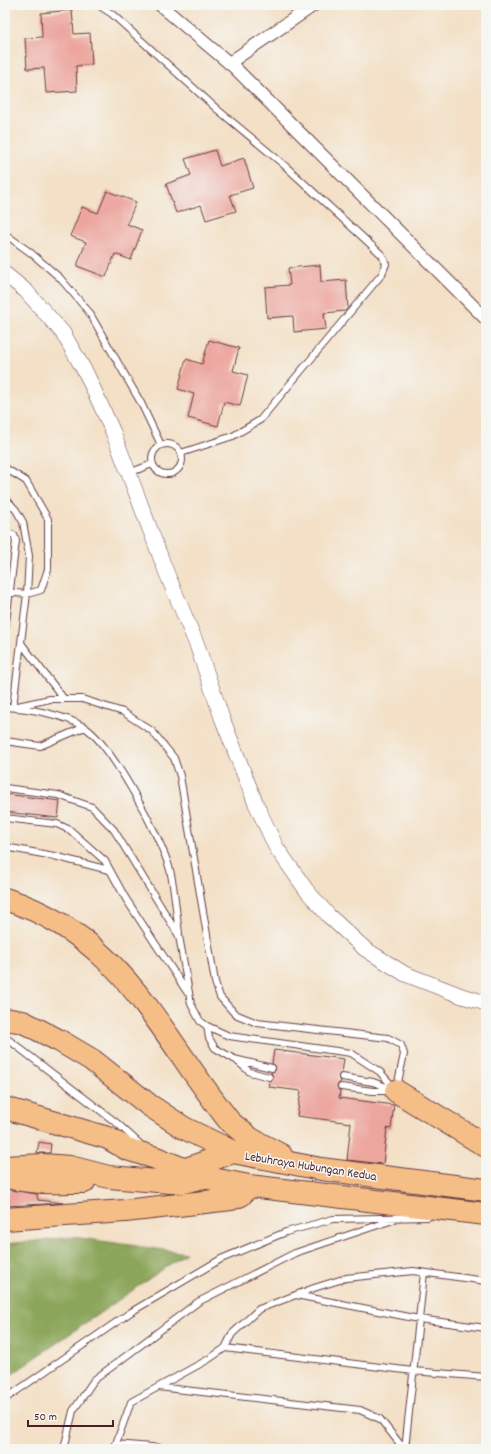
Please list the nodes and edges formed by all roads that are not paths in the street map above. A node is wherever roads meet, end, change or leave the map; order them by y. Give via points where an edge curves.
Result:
1 (98, 5) edge
2 (160, 5) edge
3 (314, 5) edge
4 (229, 63) junction
5 (5, 234) edge
6 (5, 274) edge
7 (486, 319) edge
8 (161, 445) junction
9 (181, 453) junction
10 (152, 464) junction
11 (5, 468) edge
12 (129, 473) junction
13 (5, 498) edge
14 (5, 532) edge
15 (5, 562) edge
16 (13, 563) junction
17 (7, 592) edge
18 (27, 594) junction
19 (6, 620) edge
20 (5, 630) edge
21 (21, 643) junction
22 (64, 699) junction
23 (5, 707) edge
24 (13, 708) junction
25 (85, 727) junction
26 (5, 741) edge
27 (5, 788) edge
28 (5, 818) edge
29 (5, 847) edge
30 (109, 870) junction
31 (5, 899) edge
32 (179, 936) junction
33 (190, 996) junction
34 (486, 1003) edge
35 (5, 1005) edge
36 (14, 1020) edge
37 (207, 1026) junction
38 (5, 1037) edge
39 (234, 1059) junction
40 (272, 1068) dead end
41 (269, 1077) dead end
42 (342, 1077) dead end
43 (342, 1087) dead end
44 (396, 1091) junction
45 (5, 1108) edge
46 (5, 1123) edge
47 (486, 1146) edge
48 (127, 1149) junction
49 (232, 1152) junction
50 (156, 1158) junction
51 (288, 1164) junction
52 (5, 1167) edge
53 (194, 1173) junction
54 (5, 1176) edge
55 (109, 1177) junction
56 (249, 1186) junction
57 (486, 1190) edge
58 (486, 1214) edge
59 (446, 1216) dead end
60 (438, 1217) dead end
61 (5, 1218) edge
62 (399, 1219) junction
63 (424, 1273) junction
64 (486, 1281) edge
65 (295, 1295) junction
66 (418, 1319) junction
67 (486, 1328) edge
68 (225, 1348) junction
69 (413, 1371) junction
70 (486, 1377) edge
71 (158, 1387) junction
72 (5, 1399) edge
73 (115, 1446) edge
74 (64, 1449) edge
75 (174, 1449) edge
76 (404, 1449) edge

1 - 9 lane via 112,14 218,110 283,164 382,255 386,264 382,274 260,420 233,436
2 - 4 street
3 - 4 street
4 - 7 street
5 - 8 lane via 60,278 89,312 141,403
6 - 12 street via 26,291 63,333 87,375
8 - 9 lane via 173,445
8 - 10 lane via 153,452
9 - 10 lane via 182,464 172,474 162,474
10 - 12 lane
11 - 18 lane via 26,481 48,519 48,569 41,590
12 - 34 street via 256,804 276,847 307,891 329,916 365,949 405,974
13 - 18 lane via 16,510 22,522 29,556
14 - 16 lane via 11,533 15,538
15 - 16 lane
16 - 17 lane
17 - 18 lane
17 - 19 lane
18 - 21 lane
19 - 20 lane
21 - 22 lane
21 - 24 lane
22 - 24 lane via 50,699
22 - 44 lane via 82,699 123,712 152,731 174,758 180,776 215,982 220,997 235,1014 257,1023 388,1038 401,1045 404,1054
23 - 24 lane
24 - 25 lane via 48,713
25 - 26 lane via 40,746
25 - 32 lane via 111,756 148,817 170,869
27 - 32 lane via 58,795 92,807 114,830
28 - 30 lane via 57,824 70,830 105,861
29 - 30 lane
30 - 33 lane
31 - 51 highway via 45,915 94,947 124,976 230,1122 251,1139 280,1154
32 - 33 lane
33 - 37 lane via 191,1004
35 - 36 highway, Lebuhraya Hubungan Kedua
36 - 49 highway, Lebuhraya Hubungan Kedua via 60,1040 92,1060 148,1105 184,1128
37 - 39 lane via 209,1038 215,1048
37 - 44 lane via 229,1036 351,1053 380,1072
38 - 50 lane via 118,1124
39 - 40 lane
39 - 41 lane via 250,1072
42 - 44 lane via 373,1082
43 - 44 lane via 373,1092
44 - 47 highway
45 - 48 highway via 108,1138
46 - 48 highway via 110,1149
48 - 50 highway, Lebuhraya Hubungan Kedua
49 - 51 highway, Lebuhraya Hubungan Kedua
49 - 53 highway
50 - 53 highway, Lebuhraya Hubungan Kedua
51 - 57 highway, Lebuhraya Hubungan Kedua
52 - 55 highway via 70,1167
53 - 55 highway via 183,1182
53 - 56 highway, Lebuhraya Hubungan Kedua
54 - 55 highway via 36,1181 83,1182 96,1182
56 - 58 highway, Lebuhraya Hubungan Kedua
56 - 61 highway via 241,1195 231,1199 125,1211
58 - 59 lane
60 - 62 lane
62 - 72 lane via 332,1219 286,1232 221,1259 131,1312
62 - 74 lane via 295,1253 198,1302 94,1380 73,1411
63 - 64 lane
63 - 65 lane via 413,1271 346,1278
63 - 66 lane
65 - 66 lane
65 - 68 lane via 259,1309 232,1334
66 - 67 lane
66 - 69 lane
68 - 69 lane
68 - 71 lane
69 - 70 lane
69 - 76 lane
71 - 73 lane via 131,1402
71 - 76 lane via 360,1410 380,1419
73 - 75 lane

